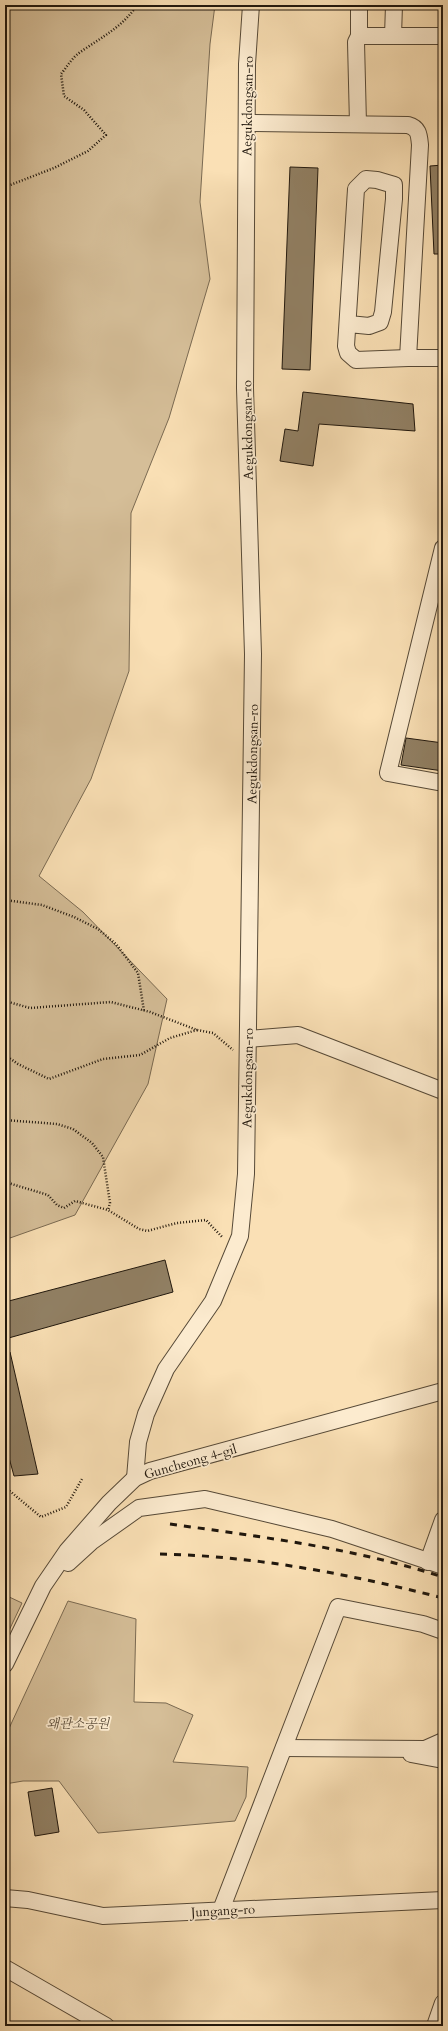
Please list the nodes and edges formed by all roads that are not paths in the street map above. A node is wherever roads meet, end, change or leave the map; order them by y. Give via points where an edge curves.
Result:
1 (251, 5) edge
2 (359, 5) edge
3 (394, 5) edge
4 (359, 36) junction
5 (393, 36) junction
6 (443, 36) edge
7 (247, 123) junction
8 (358, 124) junction
9 (348, 324) junction
10 (408, 358) junction
11 (443, 358) edge
12 (443, 548) edge
13 (443, 783) edge
14 (248, 1045) junction
15 (443, 1090) edge
16 (443, 1391) edge
17 (135, 1478) junction
18 (443, 1520) edge
19 (428, 1562) junction
20 (443, 1566) edge
21 (43, 1586) junction
22 (443, 1631) edge
23 (5, 1664) edge
24 (443, 1741) edge
25 (284, 1748) junction
26 (382, 1749) junction
27 (443, 1760) edge
28 (5, 1898) edge
29 (443, 1900) edge
30 (221, 1910) junction
31 (5, 1968) edge
32 (443, 2003) edge
33 (106, 2026) edge
34 (435, 2026) edge

1 - 7 street, Aegukdongsan-ro
2 - 4 street
3 - 5 street
4 - 5 street
4 - 8 street via 356,42
5 - 6 street
7 - 8 street
7 - 14 street, Aegukdongsan-ro via 245,388 253,654
8 - 10 street via 408,125 418,131 420,145
9 - 9 street via 369,326 380,322 383,312 394,185 377,180 366,179 356,189
9 - 10 street via 346,346 348,353 356,360
10 - 11 street
12 - 13 street via 388,773
14 - 15 street via 298,1035
14 - 17 street, Aegukdongsan-ro via 246,1174 240,1236 212,1301 166,1369 146,1414 138,1442
16 - 17 street, Guncheong 4-gil via 150,1471
17 - 21 street, Guncheong 4-gil via 109,1503 68,1550
18 - 19 street
19 - 20 street
19 - 21 street via 332,1528 205,1499 139,1508 91,1542
21 - 23 street, Guncheong 4-gil
22 - 25 street via 424,1624 338,1608
24 - 26 street via 425,1749
25 - 26 street
25 - 30 street
26 - 27 street
28 - 30 street, Jungang-ro via 28,1900 103,1916
29 - 30 street, Jungang-ro
31 - 33 street
32 - 34 street

